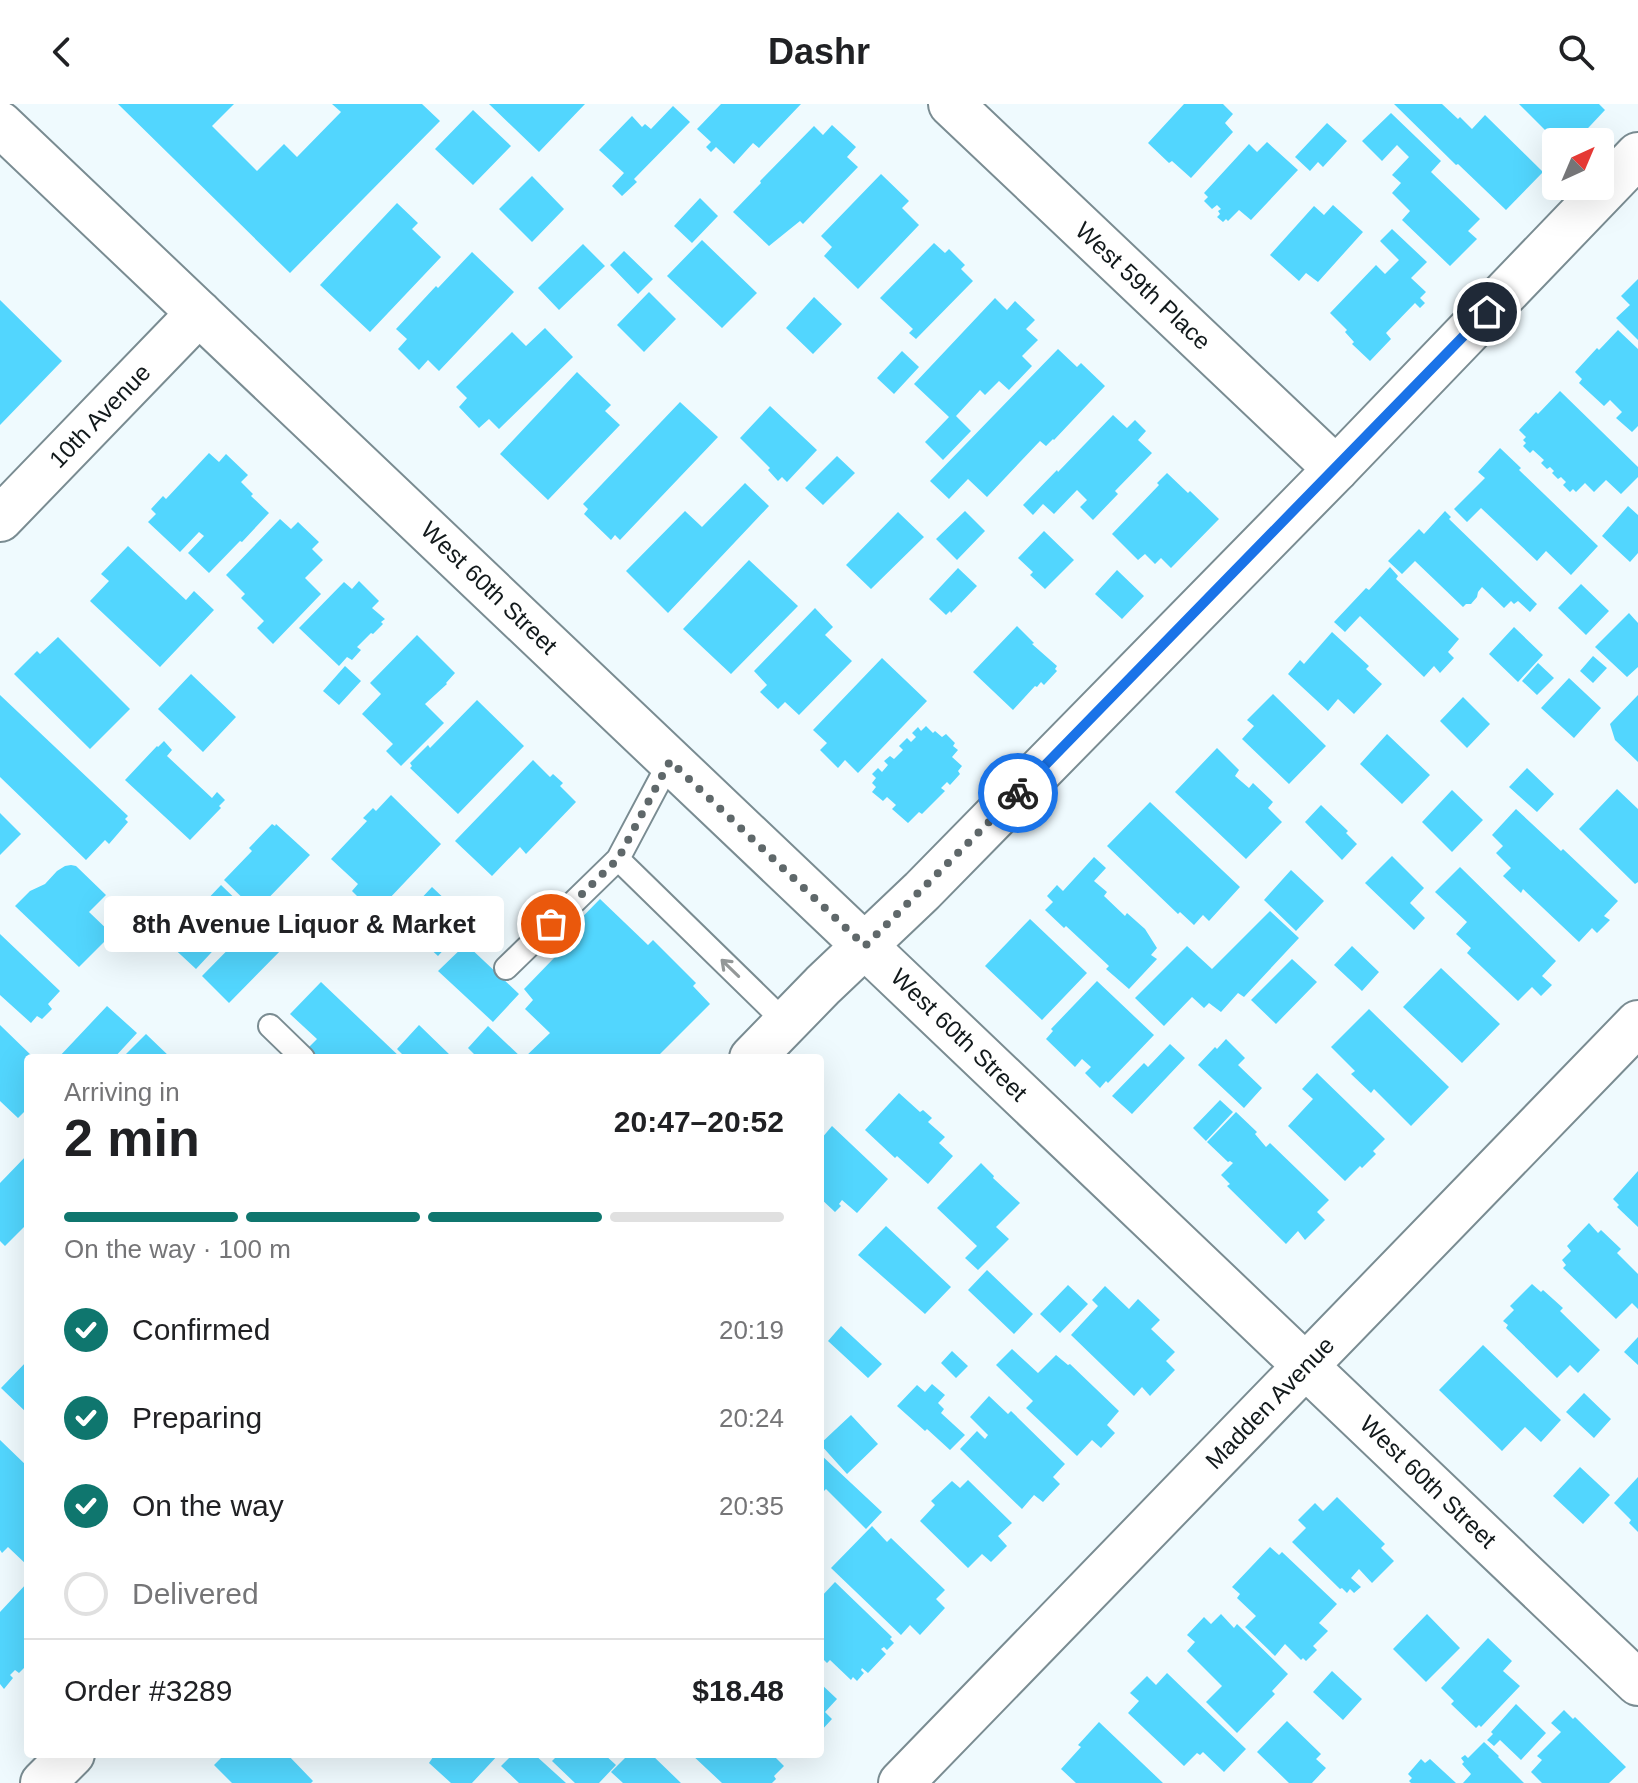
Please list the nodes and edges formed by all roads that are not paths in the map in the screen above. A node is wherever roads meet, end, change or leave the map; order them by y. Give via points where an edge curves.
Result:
1 (951, 104) edge
2 (0, 124) edge
3 (1638, 155) edge
4 (199, 313) junction
5 (1336, 469) junction
6 (0, 519) edge
7 (670, 761) junction
8 (618, 859) junction
9 (865, 946) junction
10 (506, 968) dead end
11 (786, 1023) junction
12 (1638, 1023) edge
13 (270, 1026) dead end
14 (299, 1054) edge
15 (756, 1054) edge
16 (1306, 1366) junction
17 (1638, 1683) edge
18 (68, 1758) edge
19 (43, 1783) edge
20 (901, 1783) edge

1 - 5 street, West 59th Place
2 - 4 street, West 60th Street
3 - 5 street
4 - 6 street, 10th Avenue
4 - 7 street, West 60th Street
5 - 9 street
7 - 8 lane
7 - 9 street, West 60th Street
8 - 10 lane
11 -> 8 lane
9 - 11 street
9 - 16 street, West 60th Street
11 - 15 street
12 - 16 street, Madden Avenue
13 - 14 lane
16 - 17 street, West 60th Street
16 - 20 street, Madden Avenue
18 - 19 street

